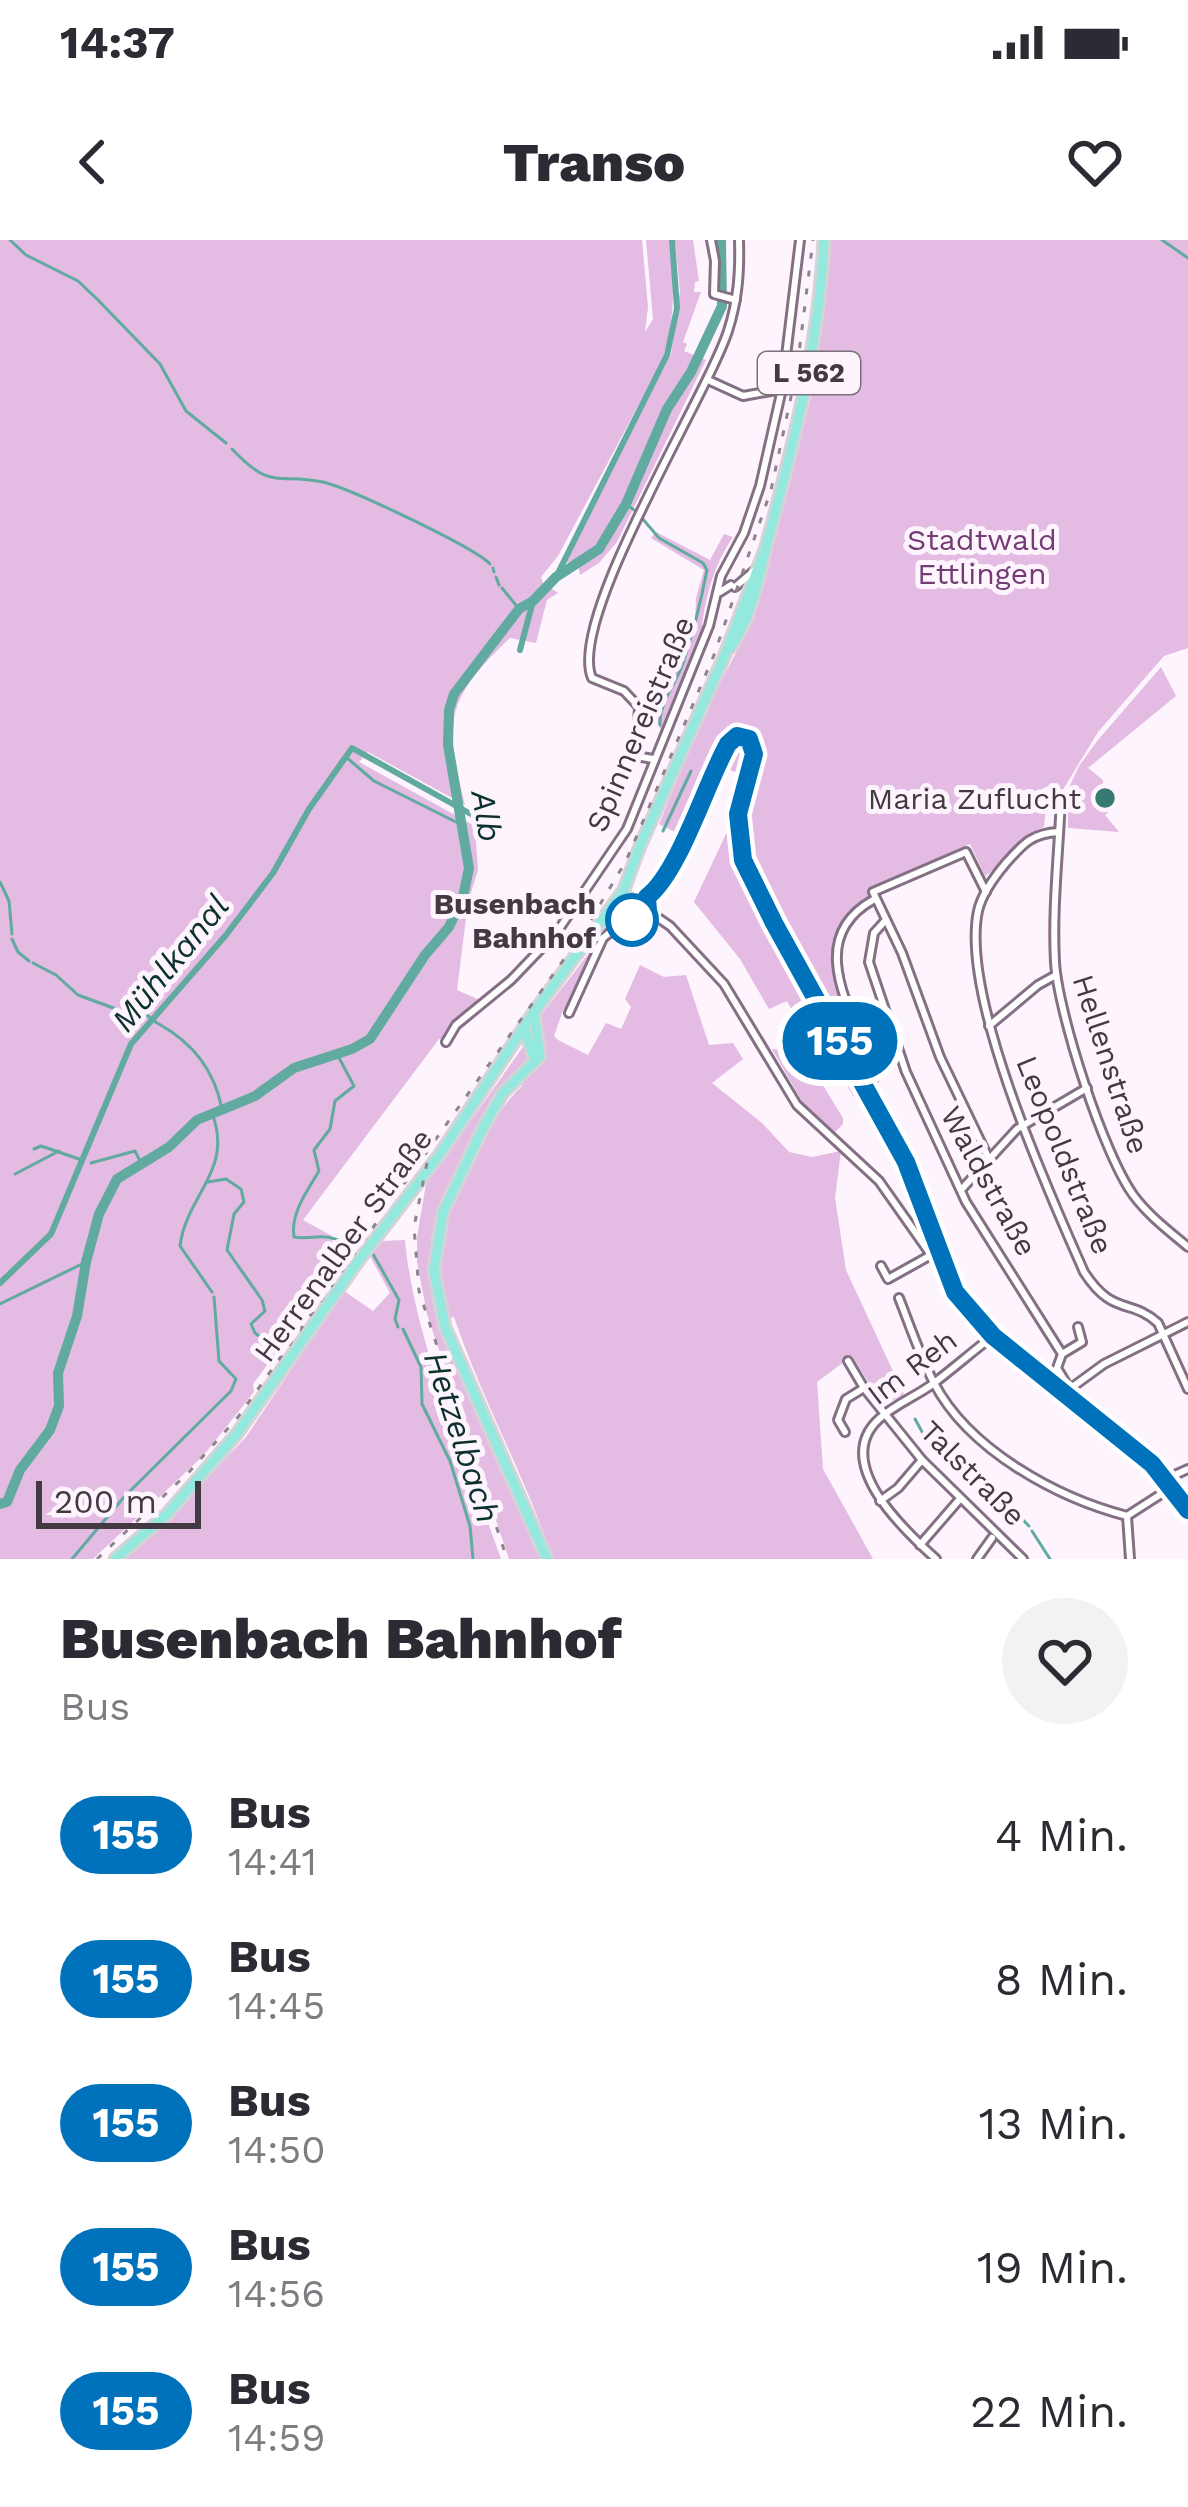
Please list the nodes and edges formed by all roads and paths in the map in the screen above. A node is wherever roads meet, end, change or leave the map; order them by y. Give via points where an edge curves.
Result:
1 (711, 240) edge
2 (739, 240) edge
3 (800, 240) edge
4 (824, 240) edge
5 (734, 300) junction
6 (707, 380) junction
7 (782, 389) junction
8 (766, 547) junction
9 (727, 569) junction
10 (755, 569) junction
11 (733, 586) junction
12 (720, 592) junction
13 (750, 595) junction
14 (653, 759) junction
15 (1061, 797) dead end
16 (1059, 832) junction
17 (628, 878) junction
18 (986, 892) junction
19 (621, 894) junction
20 (874, 896) junction
21 (643, 897) junction
22 (648, 911) junction
23 (885, 921) junction
24 (1056, 975) junction
25 (569, 1013) dead end
26 (989, 1026) junction
27 (530, 1029) junction
28 (446, 1042) dead end
29 (532, 1044) junction
30 (510, 1047) junction
31 (535, 1062) junction
32 (865, 1084) junction
33 (1087, 1088) junction
34 (1025, 1124) junction
35 (989, 1159) junction
36 (961, 1190) junction
37 (1188, 1247) edge
38 (931, 1255) junction
39 (881, 1267) dead end
40 (948, 1277) junction
41 (888, 1279) junction
42 (1188, 1322) edge
43 (1078, 1328) dead end
44 (1163, 1333) junction
45 (993, 1336) junction
46 (1062, 1354) junction
47 (848, 1361) dead end
48 (934, 1384) junction
49 (864, 1388) junction
50 (1188, 1389) edge
51 (1067, 1391) junction
52 (885, 1415) junction
53 (845, 1432) dead end
54 (919, 1462) junction
55 (1188, 1469) edge
56 (1169, 1483) junction
57 (880, 1501) junction
58 (957, 1502) junction
59 (1188, 1510) edge
60 (1127, 1516) junction
61 (992, 1538) dead end
62 (920, 1545) junction
63 (115, 1559) edge
64 (547, 1559) edge
65 (936, 1559) edge
66 (977, 1559) edge
67 (1023, 1559) edge
68 (1130, 1559) edge

1 - 5 street via 717,297
2 - 5 street
3 - 7 street
4 - 8 main road, L 562 via 809,372
5 - 6 street
6 - 7 street via 743,396
6 - 14 street via 608,587 588,669 639,707 636,756
7 - 9 street via 760,486
8 - 10 main road, L 562
8 - 13 main road, L 562
9 - 11 street
9 - 12 street
10 - 11 street, Spinnereistraße
10 - 13 main road, L 562
11 - 12 street, Spinnereistraße
11 - 13 street
12 - 14 street, Spinnereistraße
13 - 17 main road, L 562
14 - 28 street, Spinnereistraße via 627,829 557,932
15 - 16 street, Hellenstraße
16 - 18 street, Leopoldstraße via 1025,842
16 - 24 street, Hellenstraße
17 - 19 main road, L 562
17 - 21 main road
18 - 20 street via 966,852
18 - 26 street, Leopoldstraße via 976,944
19 - 21 main road
19 - 27 main road, L 562 via 534,1012
20 - 23 street
20 - 32 street via 844,922 836,961 874,1070
21 - 22 street
21 - 32 main road via 658,888 730,740 749,739 755,749 738,814 749,875
22 - 25 street via 602,940
22 - 38 street via 724,984 797,1105 866,1166
23 - 35 street
23 - 36 street, Waldstraße via 869,962 906,1072
24 - 26 street, Leopoldstraße
24 - 33 street, Hellenstraße
26 - 34 street, Leopoldstraße
27 - 29 main road
27 - 30 main road, Herrenalber Straße
27 - 31 main road via 542,1051
29 - 30 main road
29 - 31 main road
30 - 63 main road, Herrenalber Straße via 218,1459
31 - 64 main road via 495,1104 457,1181 434,1271 446,1327
32 - 40 main road via 906,1162
33 - 34 street
33 - 37 street, Hellenstraße via 1133,1196
34 - 35 street
34 - 44 street, Leopoldstraße via 1094,1287 1115,1305 1152,1317
35 - 36 street
36 - 46 street, Waldstraße
38 - 40 street
38 - 41 street
39 - 41 street
40 - 45 main road
41 - 48 street
42 - 44 street
43 - 46 street via 1082,1342
44 - 50 street
44 - 51 street
45 - 48 street, Im Reh
45 - 51 main road
46 - 51 street, Waldstraße via 1057,1368
47 - 49 street, Talstraße
48 - 52 street, Im Reh
48 - 60 street via 962,1423 1035,1478
49 - 52 street, Talstraße
49 - 53 street via 842,1404
51 - 56 main road
52 - 54 street, Talstraße
52 - 57 street, Im Reh via 866,1447
54 - 57 street
54 - 58 street, Talstraße
55 - 56 street
56 - 59 main road
56 - 60 street
57 - 62 street, Im Reh
58 - 62 street
58 - 67 street, Talstraße
60 - 68 street
61 - 66 street
62 - 65 street, Im Reh

